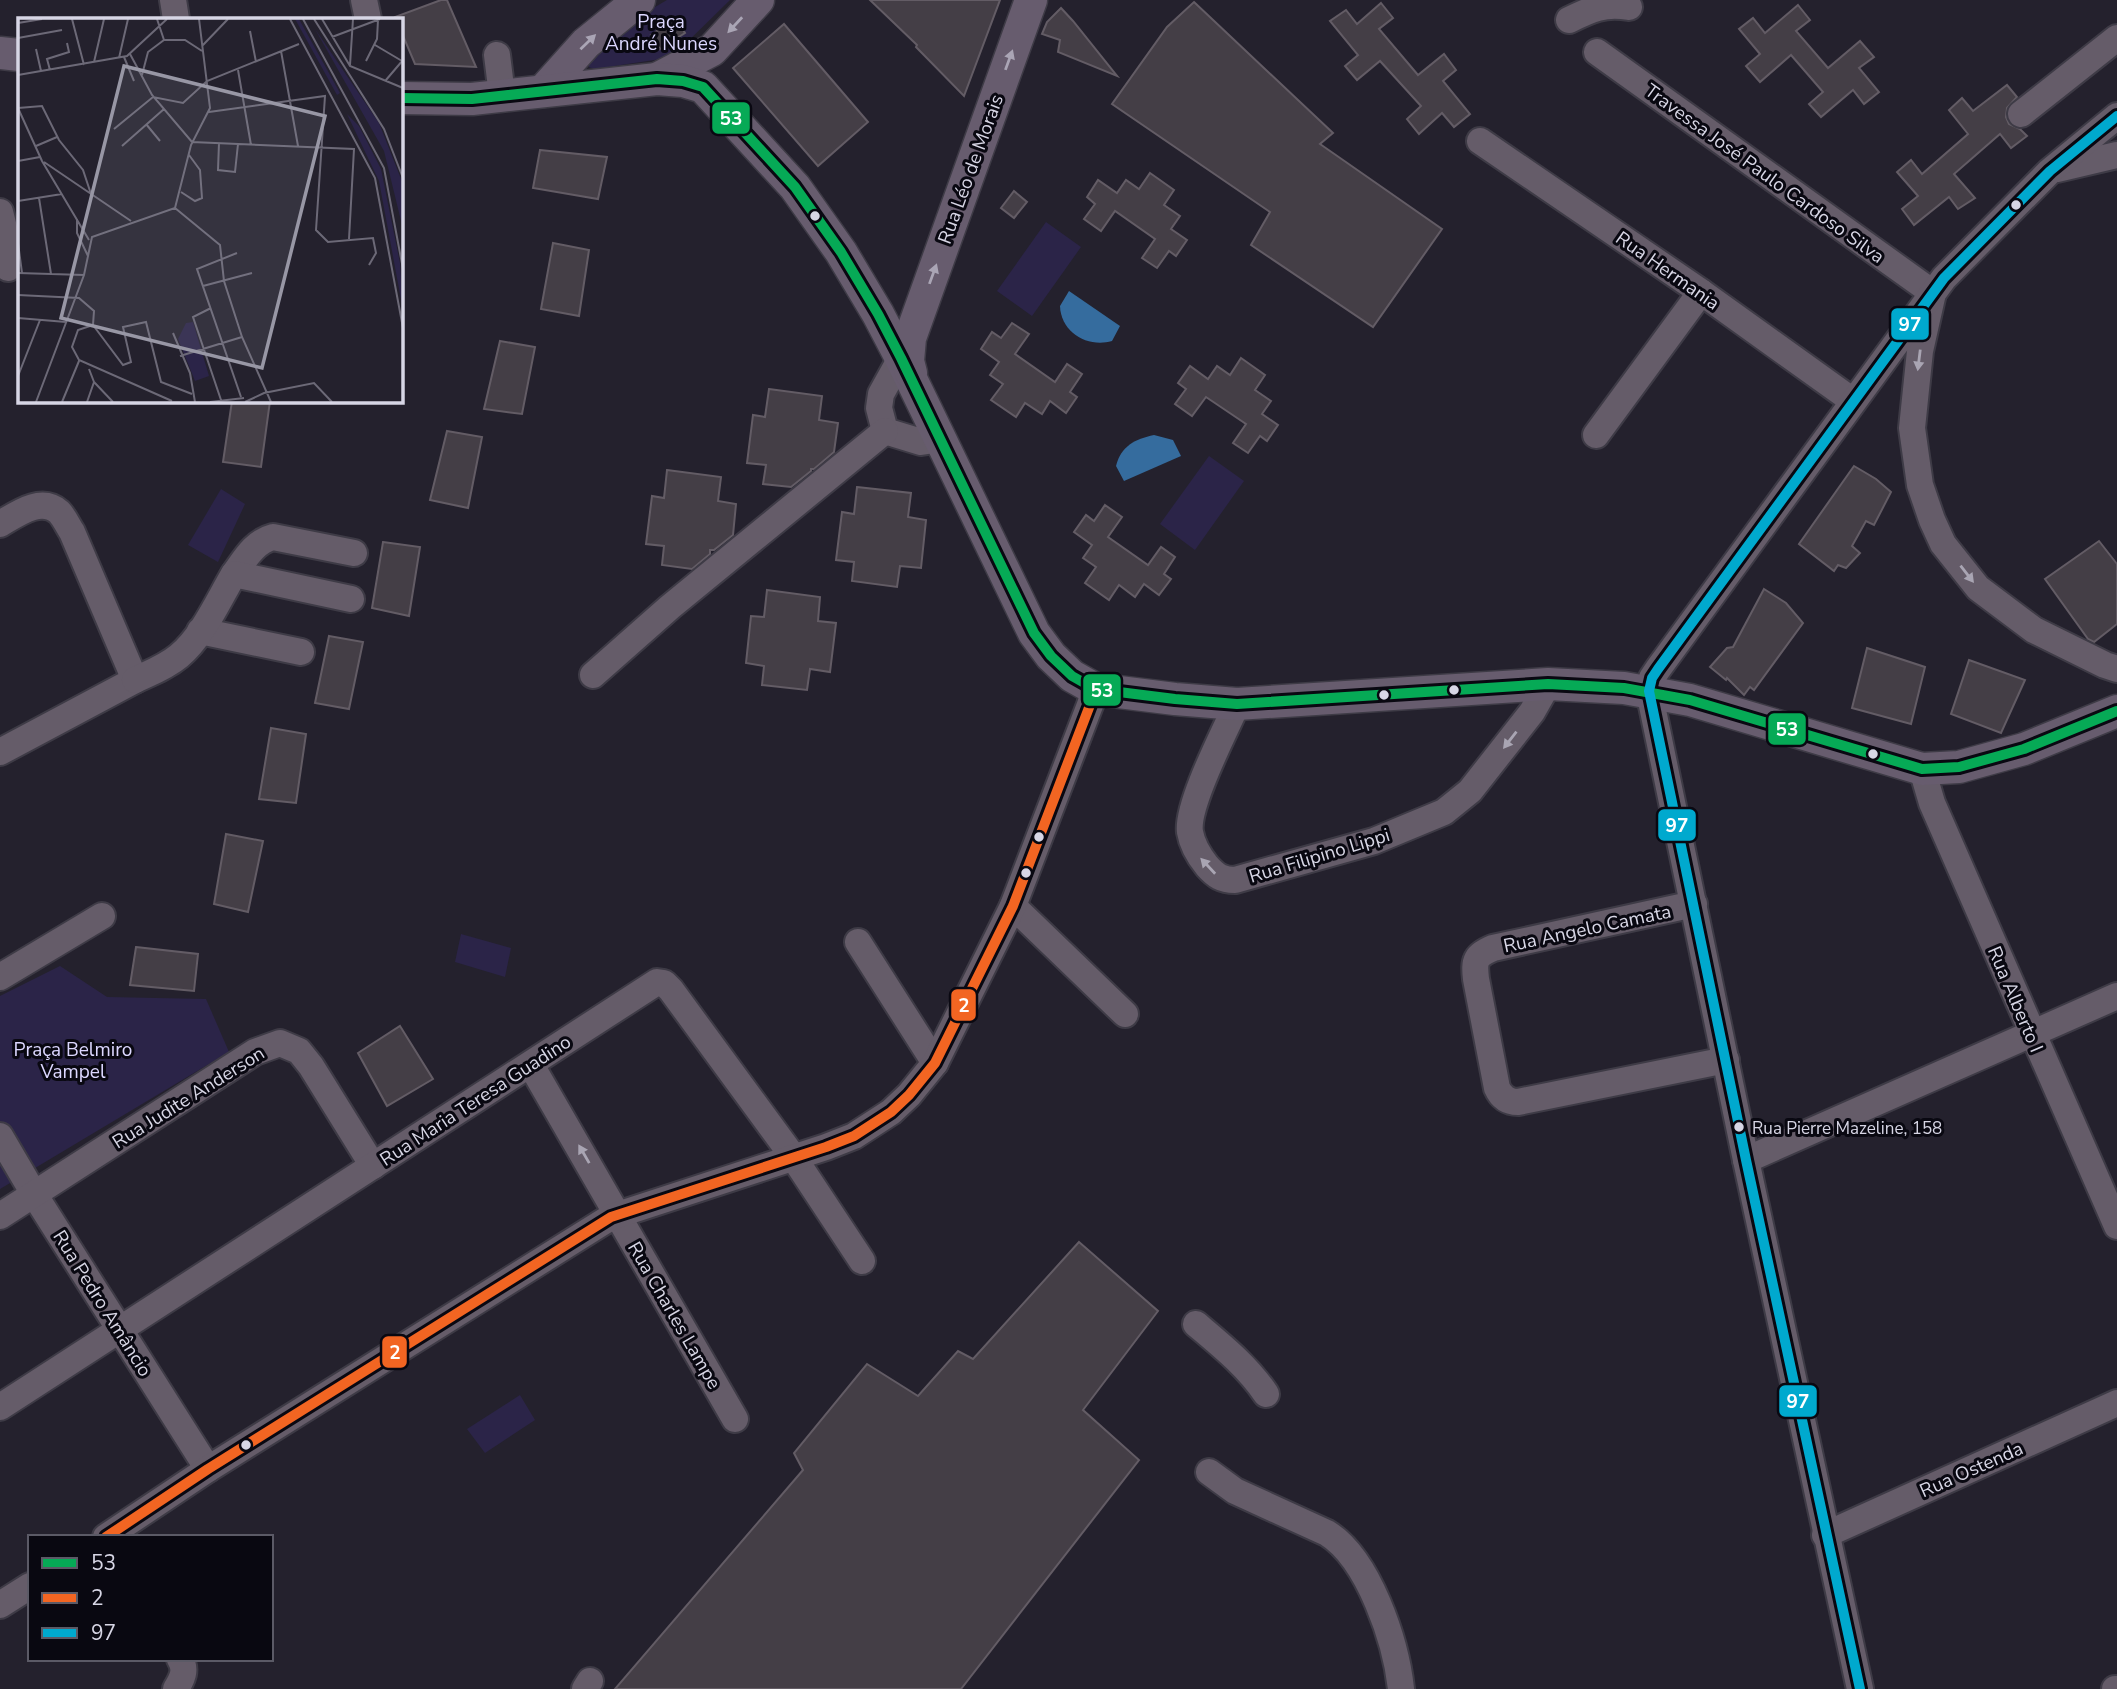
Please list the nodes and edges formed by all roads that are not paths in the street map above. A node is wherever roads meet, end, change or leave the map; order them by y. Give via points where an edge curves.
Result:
1 (173, 0) edge
2 (364, 0) edge
3 (639, 0) edge
4 (758, 0) edge
5 (1031, 0) edge
6 (1629, 7) dead end
7 (176, 18) edge
8 (368, 18) edge
9 (1569, 20) dead end
10 (2117, 38) edge
11 (712, 50) junction
12 (1597, 52) dead end
13 (0, 53) edge
14 (18, 55) edge
15 (497, 55) dead end
16 (657, 79) junction
17 (703, 87) junction
18 (543, 91) junction
19 (502, 95) junction
20 (402, 98) edge
21 (2021, 114) dead end
22 (2117, 116) edge
23 (1480, 141) dead end
24 (2117, 155) edge
25 (2050, 171) junction
26 (0, 212) edge
27 (9, 274) edge
28 (1701, 292) junction
29 (1933, 293) junction
30 (905, 348) junction
31 (1853, 401) junction
32 (885, 431) junction
33 (1596, 435) dead end
34 (941, 439) junction
35 (0, 524) edge
36 (354, 553) dead end
37 (234, 574) junction
38 (351, 599) dead end
39 (200, 631) junction
40 (301, 652) dead end
41 (2117, 669) edge
42 (593, 675) dead end
43 (135, 680) junction
44 (1548, 684) junction
45 (1095, 689) junction
46 (1649, 691) junction
47 (1237, 704) junction
48 (2117, 711) edge
49 (0, 752) edge
50 (1922, 769) junction
51 (1694, 905) junction
52 (1013, 906) junction
53 (102, 916) dead end
54 (858, 942) dead end
55 (0, 977) edge
56 (2117, 996) edge
57 (1125, 1014) dead end
58 (2031, 1034) junction
59 (1726, 1060) junction
60 (935, 1063) junction
61 (531, 1065) junction
62 (0, 1136) edge
63 (794, 1158) junction
64 (1746, 1160) junction
65 (373, 1166) junction
66 (34, 1194) junction
67 (618, 1213) junction
68 (0, 1216) edge
69 (2117, 1226) edge
70 (862, 1261) dead end
71 (1196, 1324) dead end
72 (120, 1331) junction
73 (1266, 1394) dead end
74 (2117, 1403) edge
75 (0, 1407) edge
76 (735, 1419) dead end
77 (208, 1469) junction
78 (1209, 1472) dead end
79 (109, 1535) edge
80 (1825, 1535) junction
81 (28, 1587) edge
82 (0, 1605) edge
83 (181, 1661) edge
84 (176, 1689) edge
85 (1401, 1689) edge
86 (1860, 1689) edge

1 - 7 street
2 - 8 street
18 -> 3 main road via 586,43
4 -> 11 main road
30 -> 5 main road, Rua Léo de Morais
6 - 9 street via 1601,6
10 - 21 street
11 - 16 main road
11 - 17 main road
12 - 29 street, Travessa José Paulo Cardoso Silva
13 - 14 main road
15 - 19 street
16 - 17 main road
16 - 18 main road
17 - 30 main road via 795,187
18 - 19 main road
19 - 20 main road
22 - 25 street
23 - 28 street, Rua Hermania
24 - 25 street
25 - 29 street
26 - 27 street
28 - 31 street, Rua Hermania
28 - 33 street
29 - 31 street
29 -> 41 street via 1920,351 1912,428 1920,485 1943,544 1978,588 2034,630
30 - 32 street via 881,394
30 - 34 main road, Rua Léo de Morais via 916,389
31 - 46 street via 1658,669
32 - 34 street via 921,442
32 - 42 street
34 - 45 main road, Rua Léo de Morais via 1034,633 1072,676
35 - 43 street via 39,505 61,513
36 - 37 street via 273,537 255,545
37 - 38 street
37 - 39 street
39 - 40 street
39 - 43 street via 181,655
43 - 49 street
44 - 46 main road
44 - 47 main road
44 -> 47 street, Rua Filipino Lippi via 1532,712 1470,791 1444,812 1374,841 1224,880 1198,856 1190,831 1192,808
45 - 47 main road
45 - 52 street
46 - 50 main road
46 - 51 street
48 - 50 main road via 2024,749 1959,767
50 - 58 street, Rua Alberto I via 1932,803
51 - 59 street
51 - 59 street, Rua Angelo Camata via 1481,953 1475,965 1476,979 1497,1088 1505,1098 1518,1102
52 - 57 street
52 - 60 street
53 - 55 street
54 - 60 street
56 - 58 street
58 - 64 street
58 - 69 street, Rua Alberto I
59 - 64 street
60 - 63 street via 891,1112 854,1136
61 - 63 street, Rua Maria Teresa Guadino via 661,982
61 - 65 street, Rua Maria Teresa Guadino
67 -> 61 street, Rua Charles Lampe
62 - 66 street, Rua Pedro Amâncio
63 - 67 street
63 - 70 street, Rua Maria Teresa Guadino
64 - 80 street
65 - 66 street, Rua Judite Anderson via 311,1066 299,1051 281,1044 255,1052
65 - 72 street, Rua Maria Teresa Guadino
66 - 68 street, Rua Judite Anderson
66 - 72 street, Rua Pedro Amâncio
67 - 76 street, Rua Charles Lampe
67 - 77 street
71 - 73 street via 1233,1355
72 - 75 street, Rua Maria Teresa Guadino
72 - 77 street, Rua Pedro Amâncio
74 - 80 street, Rua Ostenda
77 - 79 street
78 - 85 street via 1235,1491 1335,1538 1354,1560 1390,1631
80 - 86 street
81 - 82 street
83 - 84 street via 183,1676

